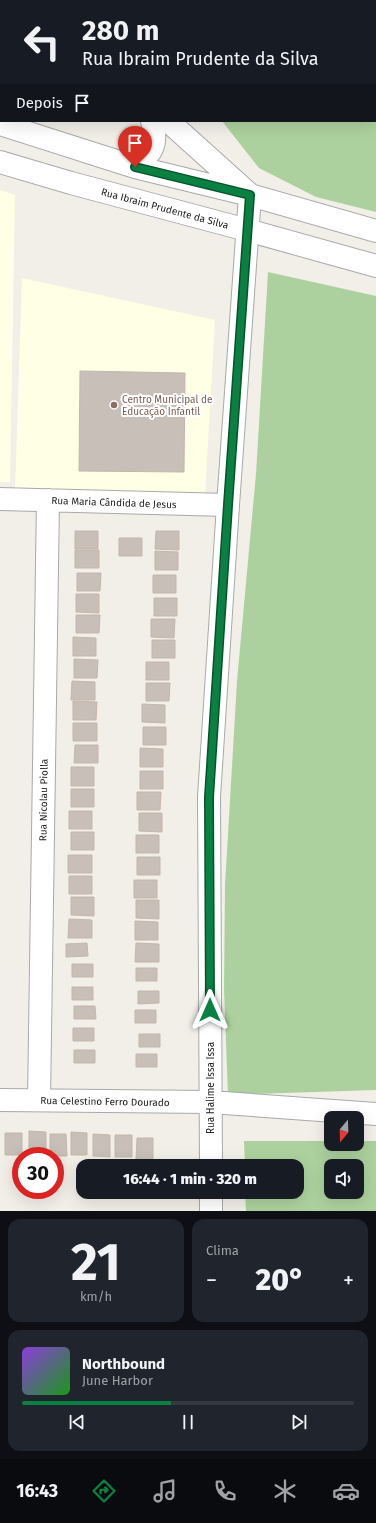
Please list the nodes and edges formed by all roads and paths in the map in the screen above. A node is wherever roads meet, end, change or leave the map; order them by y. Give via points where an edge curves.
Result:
1 (152, 122) edge
2 (169, 122) edge
3 (0, 124) edge
4 (0, 162) edge
5 (135, 167) junction
6 (250, 195) junction
7 (247, 230) junction
8 (376, 231) edge
9 (376, 266) edge
10 (0, 499) edge
11 (48, 500) junction
12 (228, 505) junction
13 (0, 1100) edge
14 (39, 1100) junction
15 (210, 1102) junction
16 (373, 1114) edge
17 (211, 1159) edge
18 (211, 1199) edge
19 (212, 1211) edge

1 - 5 street via 153,149
2 - 6 street
3 - 5 street
4 - 7 street, Rua Ibraim Prudente da Silva
5 - 6 street
6 - 7 street, Rua Halime Issa Issa
6 - 8 street
7 - 9 street, Rua Ibraim Prudente da Silva
7 - 12 street, Rua Halime Issa Issa
10 - 11 street, Rua Maria Cândida de Jesus
11 - 12 street, Rua Maria Cândida de Jesus
11 - 14 street, Rua Nicolau Piolla
12 - 15 street, Rua Halime Issa Issa via 209,797
13 - 14 street, Rua Celestino Ferro Dourado
14 - 15 street, Rua Celestino Ferro Dourado
15 - 16 street, Rua Celestino Ferro Dourado
15 - 17 street, Rua Halime Issa Issa
18 - 19 street

